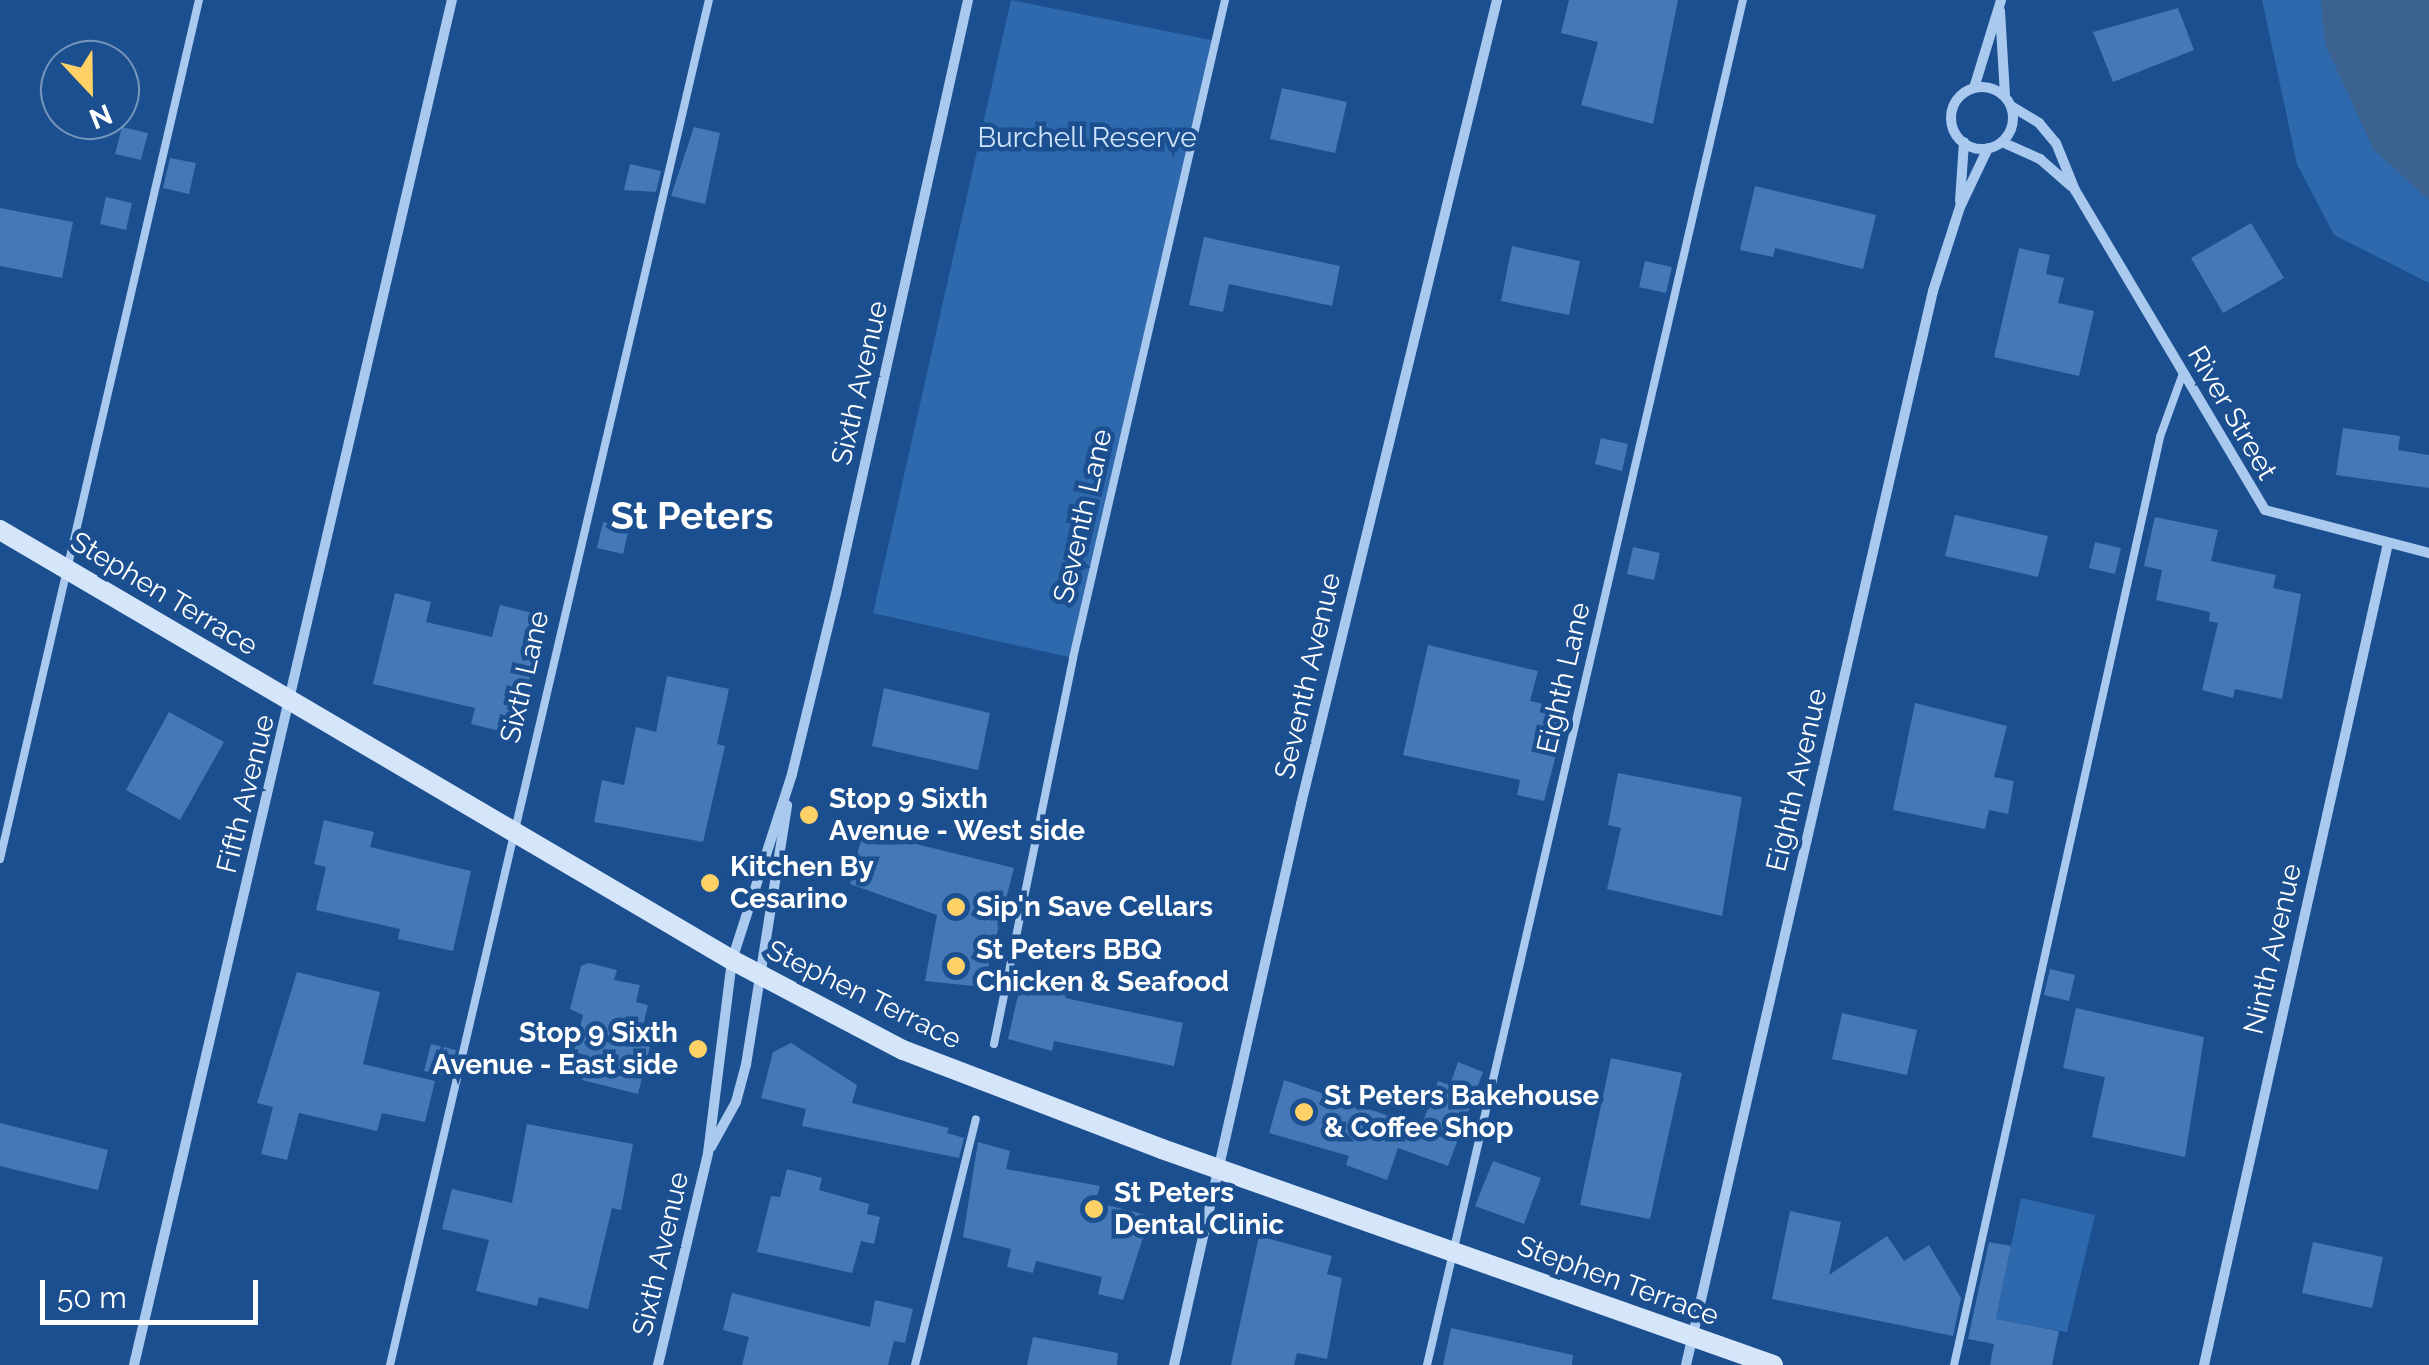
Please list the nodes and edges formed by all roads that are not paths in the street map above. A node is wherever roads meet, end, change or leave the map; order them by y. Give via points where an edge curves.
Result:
1 (198, 0) edge
2 (452, 0) edge
3 (708, 0) edge
4 (968, 0) edge
5 (1225, 0) edge
6 (1497, 0) edge
7 (1743, 0) edge
8 (2000, 3) edge
9 (1974, 88) junction
10 (2008, 101) junction
11 (1964, 142) junction
12 (2002, 142) junction
13 (1988, 148) junction
14 (2075, 190) junction
15 (1960, 206) junction
16 (2183, 373) junction
17 (0, 530) edge
18 (2388, 543) junction
19 (2429, 554) edge
20 (70, 570) junction
21 (293, 702) junction
22 (792, 774) junction
23 (512, 830) junction
24 (0, 859) edge
25 (732, 960) junction
26 (762, 977) junction
27 (994, 1044) dead end
28 (976, 1119) dead end
29 (708, 1153) junction
30 (1218, 1168) junction
31 (1454, 1252) junction
32 (1692, 1336) junction
33 (134, 1365) edge
34 (390, 1365) edge
35 (658, 1365) edge
36 (915, 1365) edge
37 (1174, 1365) edge
38 (1427, 1365) edge
39 (1686, 1365) edge
40 (1772, 1365) edge
41 (1954, 1365) edge
42 (2204, 1365) edge

1 - 20 lane
2 - 21 street, Fifth Avenue
3 - 23 lane, Sixth Lane
4 - 22 street, Sixth Avenue
5 - 27 lane, Seventh Lane via 1073,658
6 - 30 street, Seventh Avenue
7 - 31 lane, Eighth Lane
8 - 9 street
8 - 10 street
9 - 10 street
9 - 11 street via 1960,96 1952,114
10 - 12 street via 2013,122
10 - 14 street, River Street via 2047,132
11 - 13 street
11 - 15 street, Eighth Avenue
12 - 13 street
12 - 14 street, River Street via 2040,159
13 - 15 street, Eighth Avenue
14 - 16 street, River Street
15 - 32 street, Eighth Avenue via 1933,291
16 - 18 street, River Street via 2265,510
16 - 41 lane via 2160,437
17 - 20 main road, Stephen Terrace
18 - 19 street, River Street
18 - 42 street, Ninth Avenue
20 - 21 main road, Stephen Terrace
20 - 24 lane
21 - 23 main road, Stephen Terrace
21 - 33 street, Fifth Avenue
22 - 25 street, Sixth Avenue
22 - 26 street, Sixth Avenue
23 - 25 main road, Stephen Terrace
23 - 34 lane, Sixth Lane
25 - 26 main road, Stephen Terrace
25 - 29 street, Sixth Avenue
26 - 29 street, Sixth Avenue via 736,1102
26 - 30 main road, Stephen Terrace via 903,1050
28 - 36 lane
29 - 35 street, Sixth Avenue
30 - 31 main road, Stephen Terrace
30 - 37 street, Seventh Avenue
31 - 32 main road, Stephen Terrace
31 - 38 lane, Eighth Lane
32 - 39 street, Eighth Avenue
32 - 40 main road, Stephen Terrace

